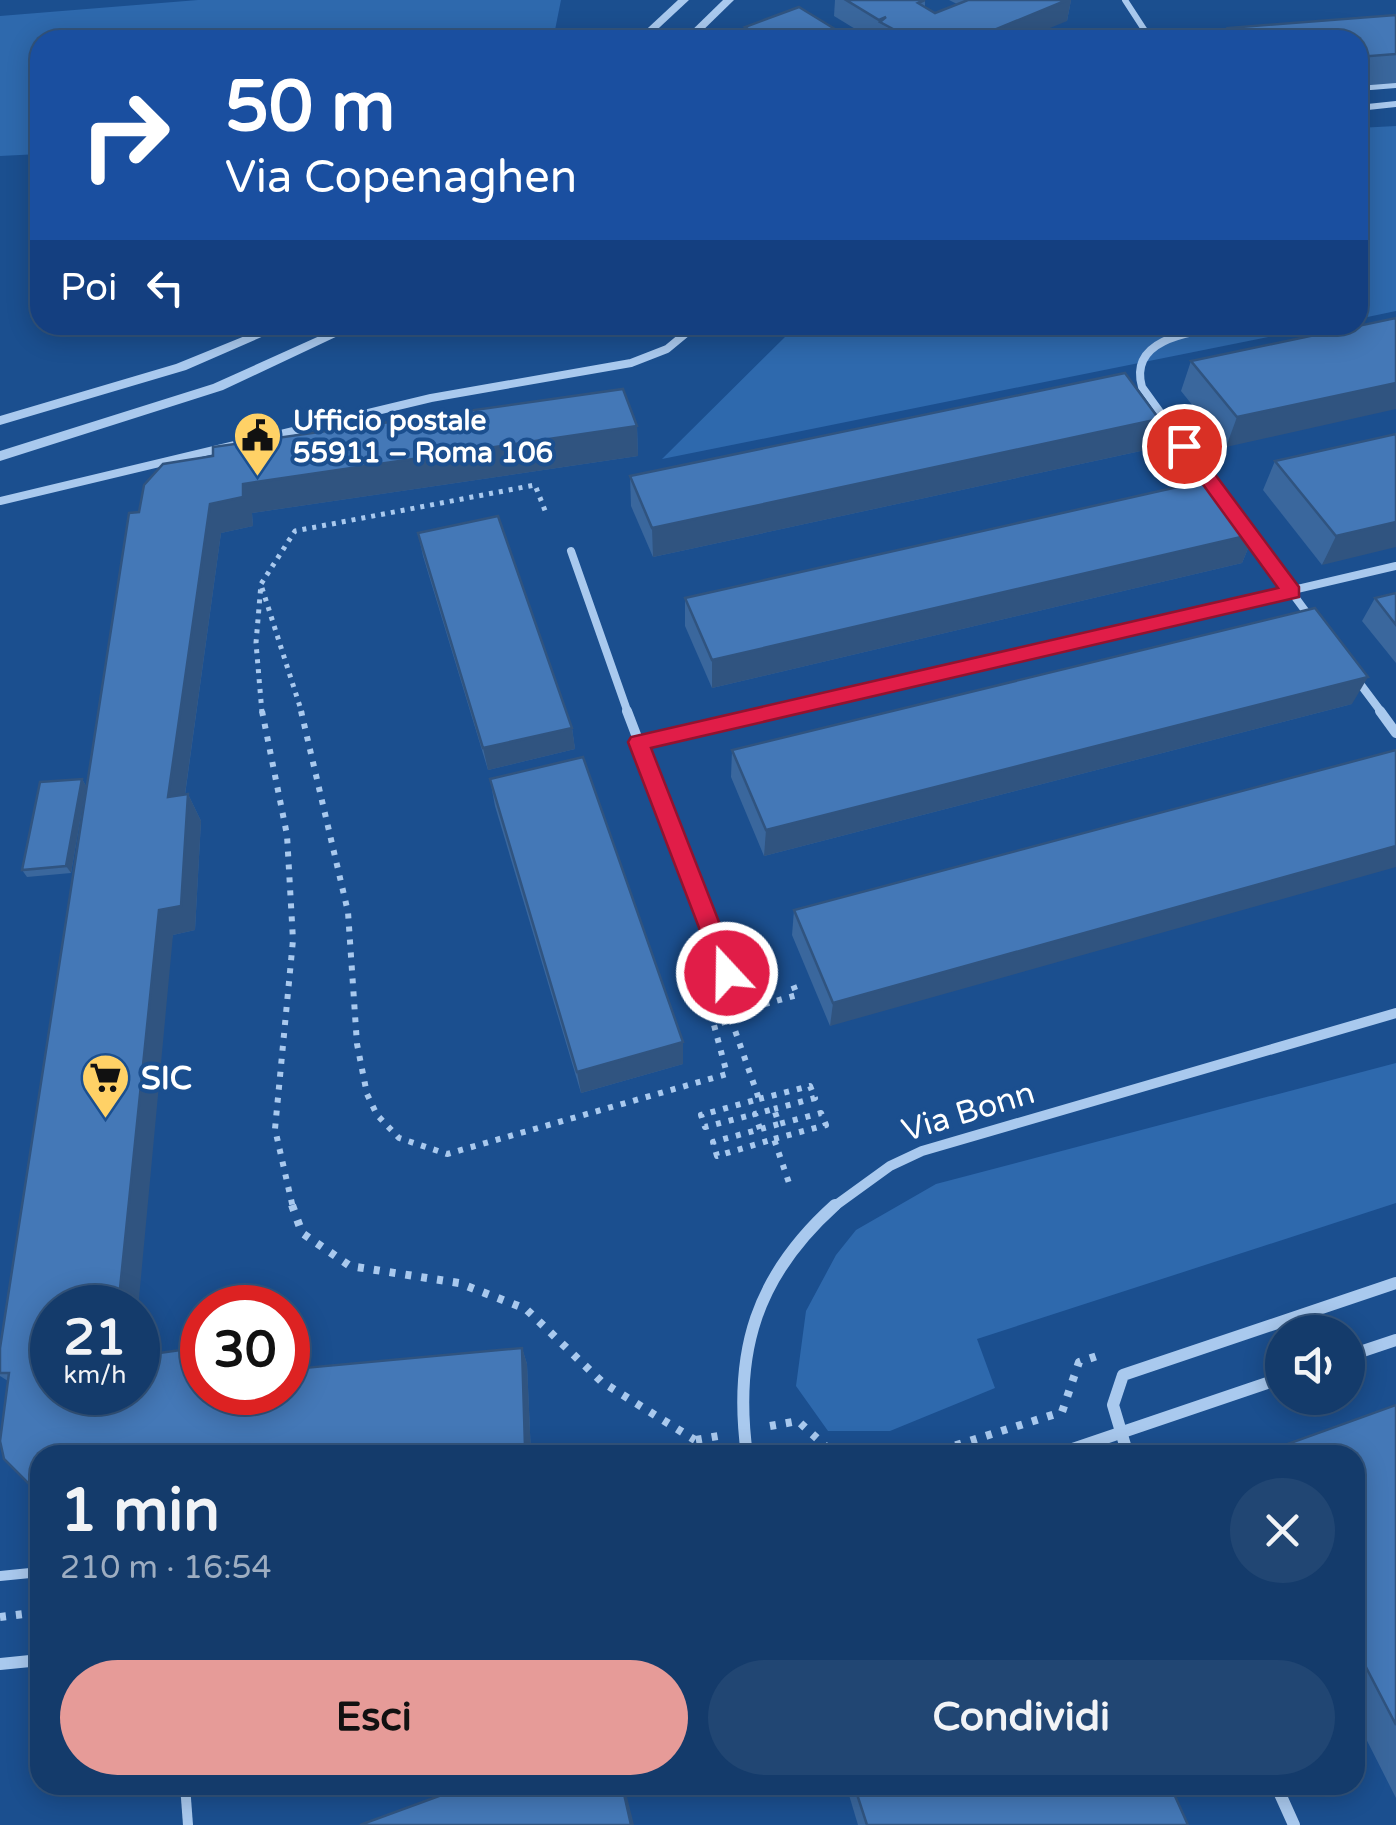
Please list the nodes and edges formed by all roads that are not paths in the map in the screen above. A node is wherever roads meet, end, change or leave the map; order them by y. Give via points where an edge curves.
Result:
1 (684, 0) edge
2 (729, 0) edge
3 (1125, 0) edge
4 (651, 30) edge
5 (698, 30) edge
6 (1144, 30) edge
7 (1396, 85) edge
8 (1368, 87) edge
9 (1396, 104) edge
10 (1368, 107) edge
11 (259, 335) edge
12 (332, 335) edge
13 (684, 335) edge
14 (1194, 335) edge
15 (0, 422) edge
16 (0, 456) edge
17 (1222, 498) edge
18 (0, 501) edge
19 (1234, 513) edge
20 (571, 551) dead end
21 (1396, 566) edge
22 (1292, 592) junction
23 (1315, 624) edge
24 (1350, 670) edge
25 (1396, 733) edge
26 (638, 742) junction
27 (727, 973) dead end
28 (1396, 1013) edge
29 (1396, 1283) edge
30 (1396, 1340) edge
31 (1365, 1350) edge
32 (1265, 1384) edge
33 (1119, 1434) junction
34 (747, 1445) edge
35 (1085, 1445) edge
36 (1124, 1445) edge
37 (30, 1573) edge
38 (0, 1576) edge
39 (30, 1661) edge
40 (0, 1664) edge
41 (186, 1795) edge
42 (1280, 1795) edge
43 (188, 1825) edge
44 (1294, 1825) edge

1 - 4 street
2 - 5 street
3 - 6 street
7 - 8 street
9 - 10 street
11 - 15 street via 181,367
12 - 16 street via 204,392
13 - 18 street via 631,363 421,400
14 - 17 street via 1145,352 1136,370
19 - 22 street
20 - 26 street
21 - 22 street
22 - 23 street
22 - 26 street
24 - 25 street
26 - 27 street
28 - 34 street, Via Bonn via 922,1151 862,1182 793,1251 758,1313 743,1364
29 - 33 street via 1123,1375 1113,1396
30 - 31 street
32 - 33 street
33 - 35 street
33 - 36 street
37 - 38 lane
39 - 40 street
41 - 43 lane
42 - 44 street

